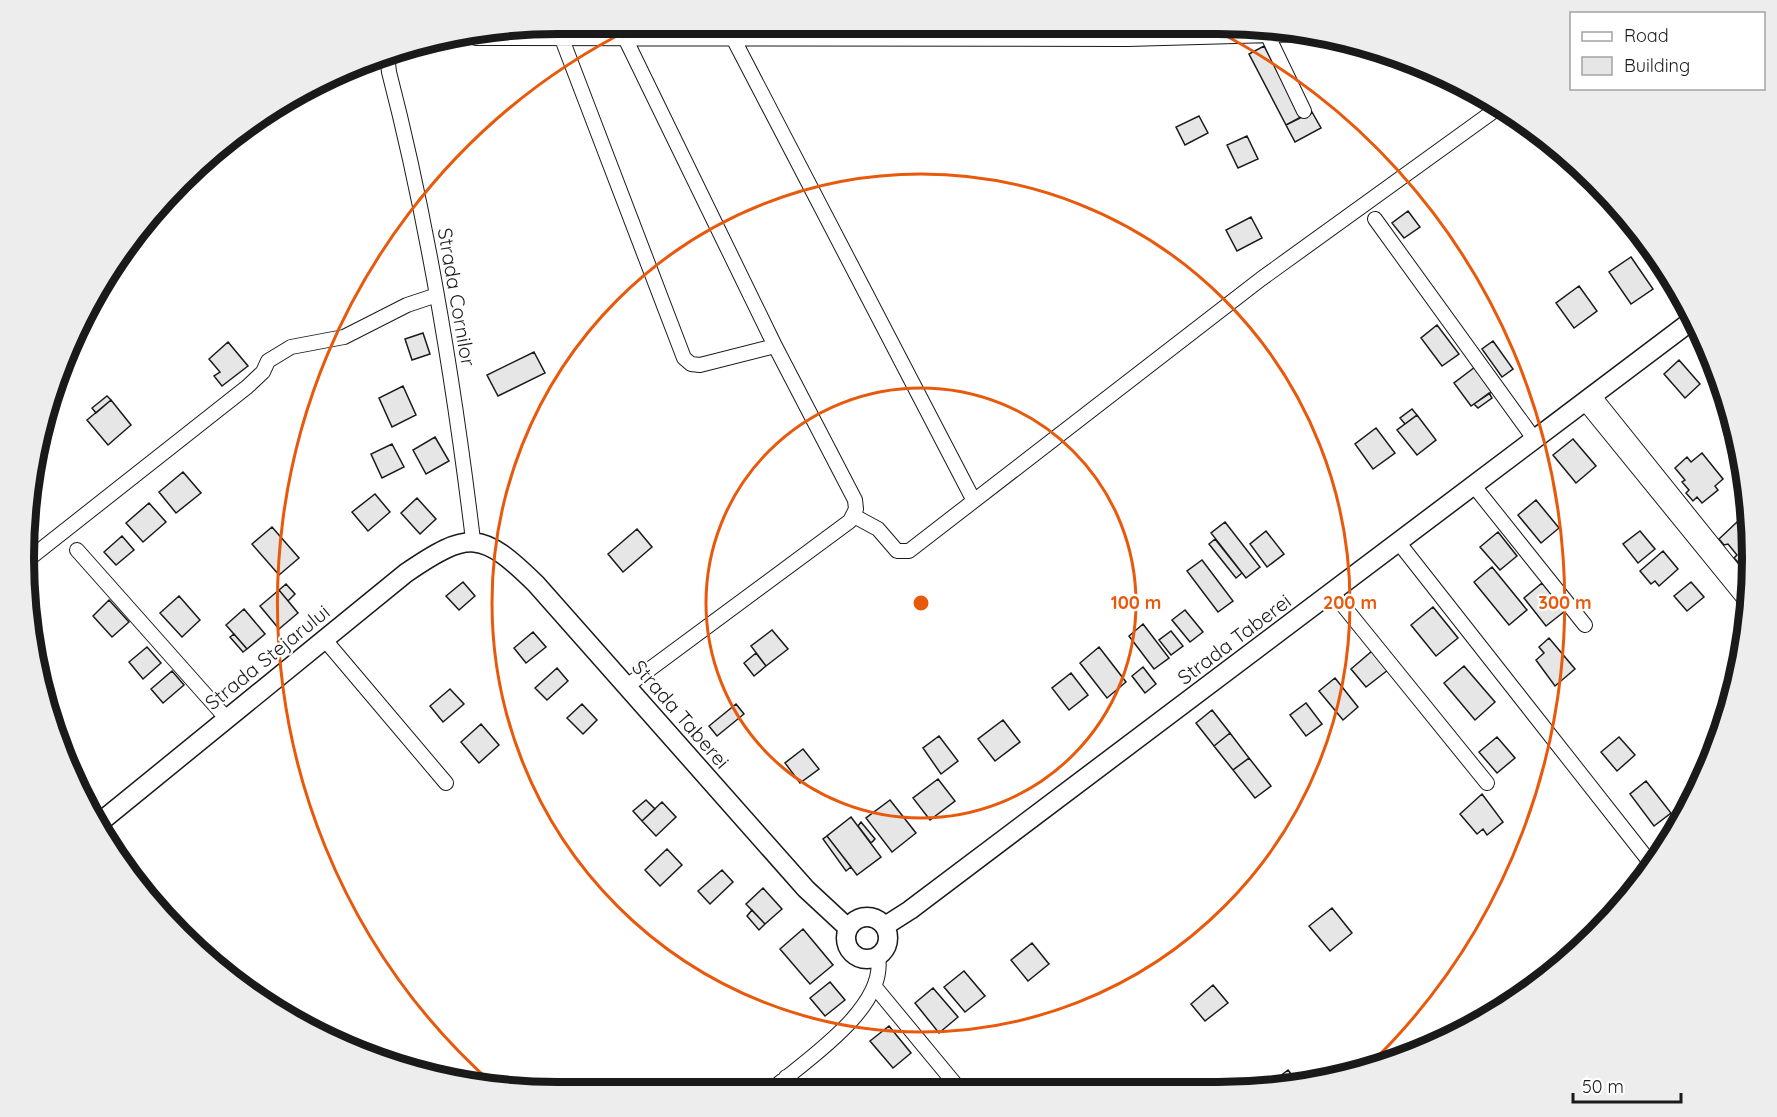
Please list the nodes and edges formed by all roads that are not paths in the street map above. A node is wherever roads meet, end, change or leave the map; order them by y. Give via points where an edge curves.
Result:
1 (654, 34) edge
2 (700, 34) edge
3 (766, 34) edge
4 (1269, 37) edge
5 (498, 38) edge
6 (625, 38) junction
7 (733, 38) junction
8 (562, 39) junction
9 (391, 62) edge
10 (1304, 111) dead end
11 (1492, 112) edge
12 (1375, 219) dead end
13 (437, 295) junction
14 (1687, 325) edge
15 (775, 346) junction
16 (1589, 399) junction
17 (1535, 440) junction
18 (1474, 486) junction
19 (974, 501) junction
20 (854, 516) junction
21 (473, 540) junction
22 (1399, 543) junction
23 (77, 550) dead end
24 (34, 555) edge
25 (1741, 580) edge
26 (1333, 593) junction
27 (1741, 594) edge
28 (1585, 625) dead end
29 (325, 640) junction
30 (627, 686) junction
31 (227, 719) junction
32 (446, 783) dead end
33 (1487, 783) dead end
34 (104, 819) edge
35 (1647, 859) edge
36 (885, 926) junction
37 (848, 928) junction
38 (878, 957) junction
39 (875, 987) junction
40 (786, 1077) junction
41 (780, 1082) edge
42 (790, 1082) edge
43 (954, 1082) edge

1 - 6 street
2 - 7 street
3 - 7 street
4 - 10 street
5 - 8 street
6 - 8 street
6 - 15 street
7 - 19 street
8 - 15 street via 684,357 691,364 700,365
9 - 13 street, Strada Cornilor
11 - 19 street via 1261,279
12 - 17 street
13 - 21 street, Strada Cornilor via 456,403
13 - 24 street via 344,336 291,347 268,361 263,372 247,387
14 - 16 street, Strada Taberei
15 - 20 street via 855,501
16 - 17 street, Strada Taberei
16 - 25 street
16 - 27 street
17 - 18 street, Strada Taberei
18 - 22 street, Strada Taberei
18 - 28 street
19 - 20 street via 918,545 903,552 897,551 868,522
20 - 30 street
21 - 29 street, Strada Stejarului via 427,558
21 - 30 street, Strada Taberei via 498,550 515,564
22 - 26 street, Strada Taberei
22 - 35 street
23 - 31 street
26 - 33 street
26 - 36 street, Strada Taberei
29 - 31 street, Strada Stejarului
29 - 32 street
30 - 37 street, Strada Taberei via 806,890
31 - 34 street, Strada Stejarului
36 - 37 street via 875,918 862,917
36 - 38 street via 888,943
37 - 38 street via 847,947 855,956 866,960
38 - 39 street via 880,971
39 - 40 street via 855,1017
39 - 43 street
40 - 41 street
40 - 42 street

